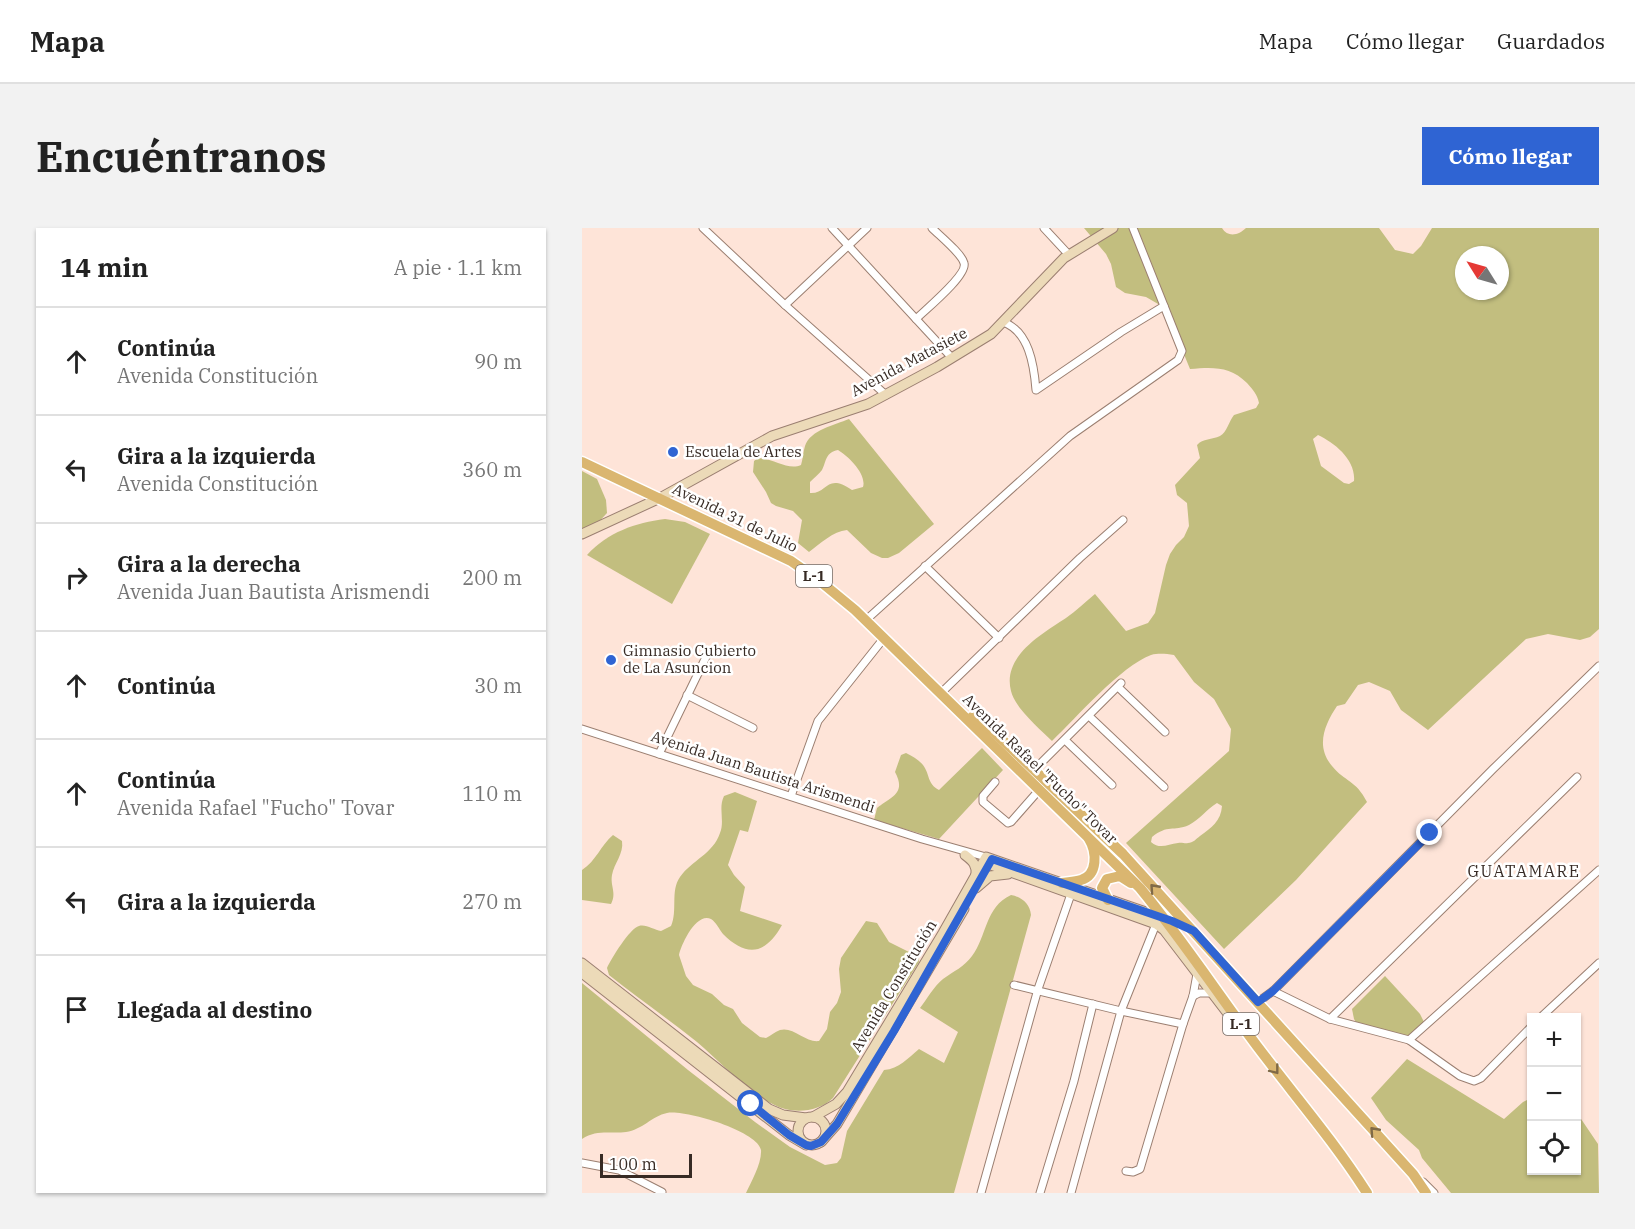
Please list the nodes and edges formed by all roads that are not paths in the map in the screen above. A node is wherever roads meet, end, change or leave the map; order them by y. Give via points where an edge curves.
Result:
1 (703, 228) edge
2 (832, 228) edge
3 (867, 228) edge
4 (932, 228) edge
5 (1044, 228) edge
6 (1113, 228) edge
7 (1133, 228) edge
8 (848, 246) junction
9 (1069, 255) junction
10 (785, 304) junction
11 (1164, 306) junction
12 (916, 319) junction
13 (1003, 322) junction
14 (952, 358) junction
15 (886, 394) junction
16 (582, 462) edge
17 (660, 498) junction
18 (1122, 520) dead end
19 (582, 534) edge
20 (926, 566) junction
21 (866, 620) junction
22 (884, 638) junction
23 (999, 638) junction
24 (707, 655) dead end
25 (1599, 666) edge
26 (940, 694) junction
27 (687, 695) junction
28 (1089, 716) junction
29 (753, 728) dead end
30 (582, 729) edge
31 (1165, 732) dead end
32 (1065, 740) junction
33 (659, 754) junction
34 (1034, 770) junction
35 (1577, 777) dead end
36 (995, 782) dead end
37 (1112, 784) dead end
38 (1164, 787) dead end
39 (1040, 789) junction
40 (791, 796) junction
41 (1084, 831) junction
42 (934, 843) junction
43 (965, 855) junction
44 (988, 861) junction
45 (1599, 870) edge
46 (1015, 874) junction
47 (976, 876) junction
48 (1062, 883) junction
49 (976, 888) junction
50 (1140, 888) junction
51 (1071, 894) junction
52 (1108, 900) junction
53 (1161, 922) junction
54 (1194, 931) junction
55 (582, 963) edge
56 (1599, 963) edge
57 (582, 973) edge
58 (1197, 974) junction
59 (1014, 985) dead end
60 (1038, 989) junction
61 (1273, 991) junction
62 (1211, 993) junction
63 (1193, 996) junction
64 (1258, 1002) junction
65 (1093, 1004) junction
66 (1121, 1011) junction
67 (1544, 1013) edge
68 (1330, 1019) junction
69 (1183, 1024) junction
70 (1527, 1031) edge
71 (1251, 1038) junction
72 (1409, 1041) junction
73 (810, 1117) junction
74 (821, 1142) junction
75 (806, 1145) junction
76 (1344, 1157) junction
77 (582, 1163) edge
78 (1126, 1171) dead end
79 (1413, 1174) junction
80 (662, 1192) edge
81 (981, 1193) edge
82 (1040, 1193) edge
83 (1071, 1193) edge
84 (1367, 1193) edge
85 (1372, 1193) edge
86 (1425, 1193) edge
87 (1434, 1193) edge

1 - 10 street
2 - 8 street
3 - 8 street
4 - 12 street via 964,262 964,268
5 - 9 street
6 - 9 street, Avenida Matasiete
7 - 11 street
8 - 10 street
8 - 12 street
9 - 13 street, Avenida Matasiete
10 - 15 street
11 - 13 street via 1036,390 1027,345 1018,332
11 - 20 street via 1182,351 1178,360 1070,436
12 - 14 street
13 - 14 street, Avenida Matasiete
14 - 15 street, Avenida Matasiete
15 - 17 street, Avenida Matasiete via 868,404 772,436
16 - 17 main road, Avenida 31 de Julio / L-1
17 - 19 street, Avenida Matasiete
17 - 21 main road, Avenida 31 de Julio / L-1 via 791,561
18 - 23 street
20 - 21 street
20 - 23 street
21 - 22 main road, Avenida 31 de Julio / L-1
22 - 26 main road, Avenida 31 de Julio / L-1
22 - 40 street via 818,721
23 - 26 street
24 - 27 street
25 - 61 street
26 - 34 main road, Avenida Rafael "Fucho" Tovar / L-1 via 994,733
26 - 39 main road, Avenida Rafael "Fucho" Tovar / L-1
27 - 29 street
27 - 33 street
28 - 31 street via 1120,685
28 - 32 street
28 - 38 street
30 - 33 street, Avenida Juan Bautista Arismendi / L-1
32 - 34 street
32 - 37 street
33 - 40 street, Avenida Juan Bautista Arismendi / L-1
54 -> 34 main road, Avenida Rafael "Fucho" Tovar / L-1 via 1123,854
35 - 68 street
36 - 39 street via 983,796 983,802 1008,823
39 - 41 main road, Avenida Rafael "Fucho" Tovar / L-1
40 - 42 street, Avenida Juan Bautista Arismendi / L-1
41 - 48 main road via 1093,844 1095,862 1090,874 1082,880
41 - 50 main road, Avenida Rafael "Fucho" Tovar / L-1
42 - 43 street, Avenida Juan Bautista Arismendi / L-1
42 - 44 street, Avenida Juan Bautista Arismendi / L-1
43 - 44 street, Avenida Juan Bautista Arismendi / L-1
43 - 47 street via 973,862
44 - 46 street, Avenida Juan Bautista Arismendi / L-1
44 - 47 street, Avenida Constitución
44 - 48 street, Avenida Juan Bautista Arismendi / L-1
44 - 49 street, Avenida Constitución
45 - 72 street
46 - 49 street, L-1 via 990,876
46 - 51 street, Avenida Juan Bautista Arismendi / L-1
47 - 73 street, Avenida Constitución via 847,1092 836,1104
48 - 52 street, Avenida Juan Bautista Arismendi / L-1
49 - 74 street, Avenida Constitución via 837,1124
50 - 52 main road, L-1 via 1120,876 1110,877 1102,888
50 - 53 main road, Avenida Rafael "Fucho" Tovar / L-1
51 - 53 street, Avenida Juan Bautista Arismendi / L-1
51 - 60 street
52 - 53 street, Avenida Juan Bautista Arismendi / L-1
53 - 54 main road
53 - 58 street, Avenida Juan Bautista Arismendi / L-1
53 - 66 street
53 - 71 main road, Avenida Rafael "Fucho" Tovar / L-1
54 - 64 main road, Avenida Rafael "Fucho" Tovar / L-1
55 - 73 street via 770,1109
56 - 67 street
57 - 75 street
58 - 62 street, Avenida Juan Bautista Arismendi / L-1
58 - 63 street
59 - 60 street
60 - 65 street
60 - 81 street
61 - 64 street
61 - 68 street
62 - 63 street
62 - 71 street, Avenida Juan Bautista Arismendi / L-1
63 - 69 street
79 -> 64 main road, Avenida Rafael "Fucho" Tovar / L-1
65 - 66 street
65 - 82 street
66 - 69 street
66 - 83 street
68 - 72 street
69 - 78 street via 1140,1169
70 - 72 street via 1474,1082
71 -> 76 main road, Avenida Rafael "Fucho" Tovar / L-1
73 - 74 street via 826,1127
73 - 75 street via 797,1131
74 - 75 street
76 - 84 main road, Avenida Rafael "Fucho" Tovar / L-1
76 - 85 main road, L-1
77 - 80 street via 619,1170
79 - 86 main road, L-1
79 - 87 street, L-1

